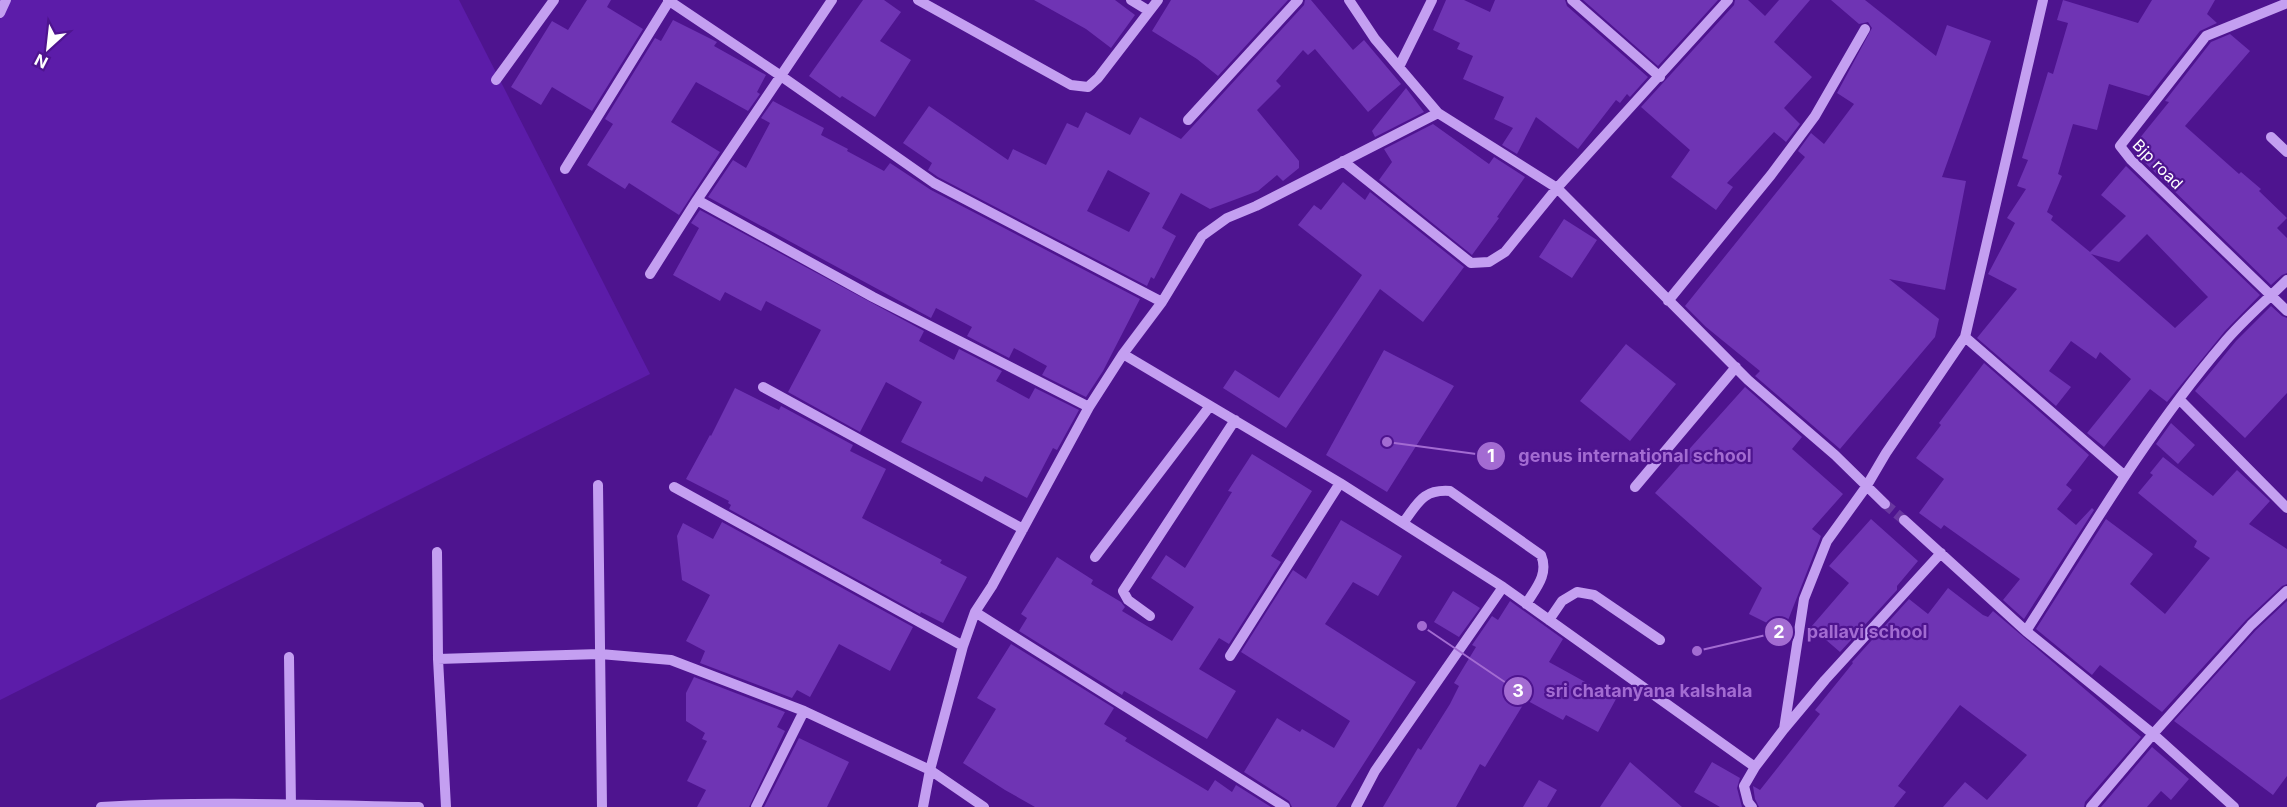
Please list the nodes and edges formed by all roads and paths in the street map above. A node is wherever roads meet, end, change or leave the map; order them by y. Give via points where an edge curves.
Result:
1 (6, 0) edge
2 (554, 0) edge
3 (669, 0) edge
4 (832, 0) edge
5 (918, 0) edge
6 (1131, 0) edge
7 (1158, 0) edge
8 (1298, 0) edge
9 (1349, 0) edge
10 (1432, 0) edge
11 (1572, 0) edge
12 (1728, 0) edge
13 (2043, 0) edge
14 (2287, 3) edge
15 (1149, 11) junction
16 (0, 13) edge
17 (1865, 30) dead end
18 (1399, 67) junction
19 (782, 76) junction
20 (1660, 77) junction
21 (496, 80) dead end
22 (1438, 113) junction
23 (1188, 120) dead end
24 (2271, 137) dead end
25 (2287, 153) edge
26 (1342, 161) junction
27 (566, 169) dead end
28 (1557, 188) junction
29 (697, 200) junction
30 (650, 274) dead end
31 (2287, 280) edge
32 (2271, 295) junction
33 (1668, 301) junction
34 (1162, 302) junction
35 (2287, 311) edge
36 (1965, 337) junction
37 (1123, 354) junction
38 (1736, 367) junction
39 (763, 387) dead end
40 (2179, 399) junction
41 (1210, 406) junction
42 (1089, 407) junction
43 (1235, 420) junction
44 (2125, 476) junction
45 (1340, 483) junction
46 (598, 485) dead end
47 (674, 487) dead end
48 (1635, 487) dead end
49 (1866, 487) junction
50 (1885, 504) tunnel mouth
51 (2287, 508) edge
52 (1904, 520) tunnel mouth
53 (1402, 523) junction
54 (1023, 529) junction
55 (437, 552) dead end
56 (1941, 553) junction
57 (1095, 557) dead end
58 (1503, 587) junction
59 (2287, 591) edge
60 (1526, 604) junction
61 (975, 612) junction
62 (1150, 616) dead end
63 (1549, 620) junction
64 (2026, 631) junction
65 (1660, 640) dead end
66 (963, 645) junction
67 (600, 654) junction
68 (1230, 656) dead end
69 (290, 657) dead end
70 (438, 659) junction
71 (804, 711) junction
72 (1784, 729) junction
73 (2153, 734) junction
74 (1755, 767) junction
75 (930, 770) junction
76 (144, 806) edge
77 (291, 806) edge
78 (101, 807) edge
79 (419, 807) edge
80 (446, 807) edge
81 (602, 807) edge
82 (756, 807) edge
83 (923, 807) edge
84 (984, 807) edge
85 (1285, 807) edge
86 (1356, 807) edge
87 (1752, 807) edge
88 (2091, 807) edge
89 (2234, 807) edge

1 - 16 street
2 - 21 street
3 - 19 street
3 - 27 street
4 - 19 street
5 - 15 street via 1071,85 1088,87
6 - 15 street
7 - 15 street
8 - 23 street
9 - 18 street
10 - 18 street
11 - 20 street
12 - 20 street
13 - 36 street
14 - 32 street, Bjp road via 2206,36 2120,146
17 - 33 street via 1815,116
18 - 22 street
19 - 29 street
19 - 34 street via 934,183
20 - 28 street
22 - 26 street
22 - 28 street
24 - 25 street
26 - 28 street via 1471,263 1489,262 1505,252
26 - 34 street via 1227,218 1202,236
28 - 33 street
29 - 30 street
29 - 42 street via 873,297
31 - 32 street
32 - 35 street, Bjp road
32 - 40 street via 2224,343
33 - 38 street
34 - 37 street
36 - 44 street
36 - 49 street
37 - 41 street
37 - 42 street
38 - 48 street
38 - 49 street
39 - 54 street
40 - 44 street
40 - 51 street
41 - 43 street
41 - 57 street
42 - 54 street
43 - 45 street
43 - 62 street via 1124,591 1128,600
44 - 64 street
45 - 53 street
45 - 68 street
46 - 67 street
47 - 66 street
49 - 50 street
49 - 72 street via 1827,541 1804,599
52 - 56 street
53 - 58 street
53 - 60 street via 1425,494 1450,491 1541,555 1543,575
54 - 61 street
55 - 70 street
56 - 64 street
56 - 72 street
58 - 60 street
58 - 86 street via 1375,771
59 - 73 street via 2251,625
60 - 63 street
61 - 66 street
61 - 85 street
63 - 65 street via 1562,601 1577,591 1594,595
63 - 74 street
64 - 73 street
66 - 75 street
67 - 70 street
67 - 71 street via 671,660
67 - 81 street
69 - 77 street
70 - 80 street
71 - 75 street
71 - 82 street
72 - 74 street
73 - 88 street
73 - 89 street
74 - 87 street via 1744,786
75 - 83 street
75 - 84 street
76 - 77 street
76 - 78 street
77 - 79 street

